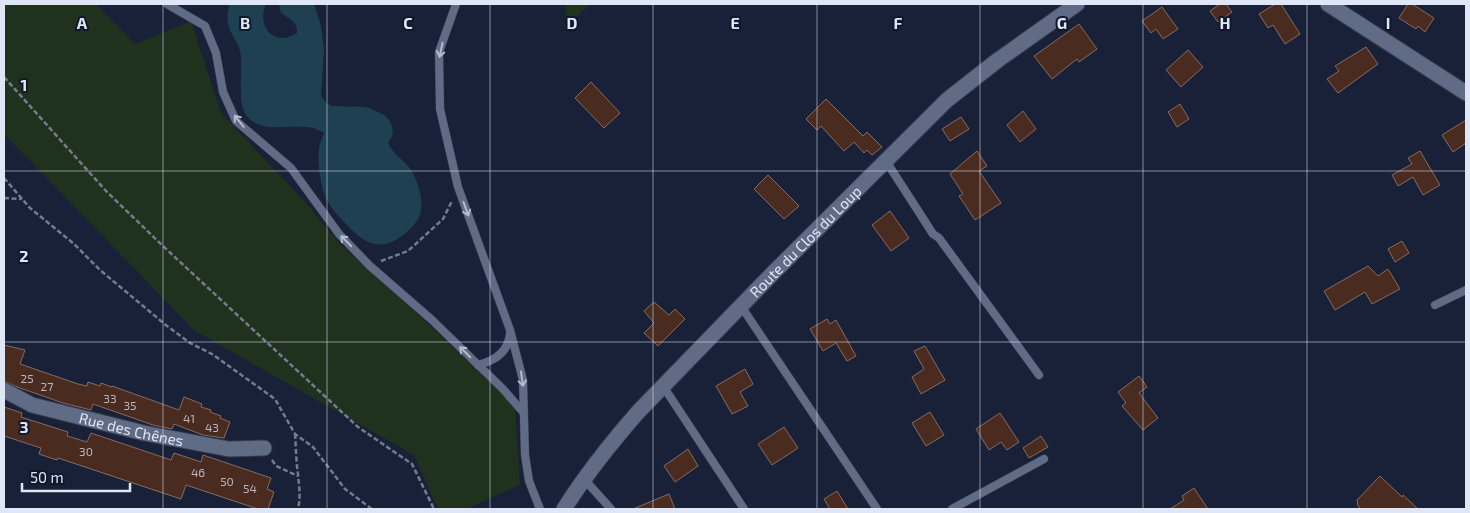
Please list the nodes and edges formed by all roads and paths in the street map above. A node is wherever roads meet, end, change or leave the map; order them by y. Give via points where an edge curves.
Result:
1 (166, 4) edge
2 (456, 4) edge
3 (1077, 4) edge
4 (1328, 4) edge
5 (4, 77) edge
6 (1466, 93) edge
7 (886, 161) junction
8 (4, 178) edge
9 (458, 187) junction
10 (4, 198) edge
11 (22, 199) junction
12 (370, 266) junction
13 (1466, 290) edge
14 (1435, 305) dead end
15 (741, 306) junction
16 (510, 330) junction
17 (478, 365) junction
18 (1039, 375) dead end
19 (663, 386) junction
20 (4, 390) edge
21 (523, 412) junction
22 (295, 434) junction
23 (264, 448) joint
24 (1044, 459) dead end
25 (298, 476) junction
26 (584, 478) junction
27 (298, 509) edge
28 (372, 509) edge
29 (434, 509) edge
30 (540, 509) edge
31 (564, 509) edge
32 (611, 509) edge
33 (744, 509) edge
34 (877, 509) edge
35 (952, 509) edge

12 -> 1 lane via 339,234 291,168 236,121 223,92 216,53 204,26
2 -> 9 lane via 439,52 440,108
3 - 7 street, Route du Clos du Loup via 947,100
4 - 6 street
5 - 29 path via 106,190 164,247 358,427 412,464
7 - 15 street, Route du Clos du Loup
7 - 18 lane via 933,234
8 - 11 path
9 - 12 path via 443,219 408,251
9 -> 16 lane
10 - 11 path
11 - 22 path via 167,326 275,399
17 -> 12 lane
13 - 14 lane
15 - 19 street, Route du Clos du Loup
15 - 34 lane
16 - 17 lane via 504,351
16 -> 21 lane via 523,380
17 - 21 lane
19 - 26 street, Route du Clos du Loup
19 - 33 lane
20 - 23 street, Rue des Chênes via 32,405 144,433 229,449
21 - 30 lane via 529,481
22 - 25 path
22 - 28 path via 313,447 346,489
23 - 25 path via 276,466
24 - 35 lane
25 - 27 path via 301,498
26 - 31 street, Route du Clos du Loup
26 - 32 lane

